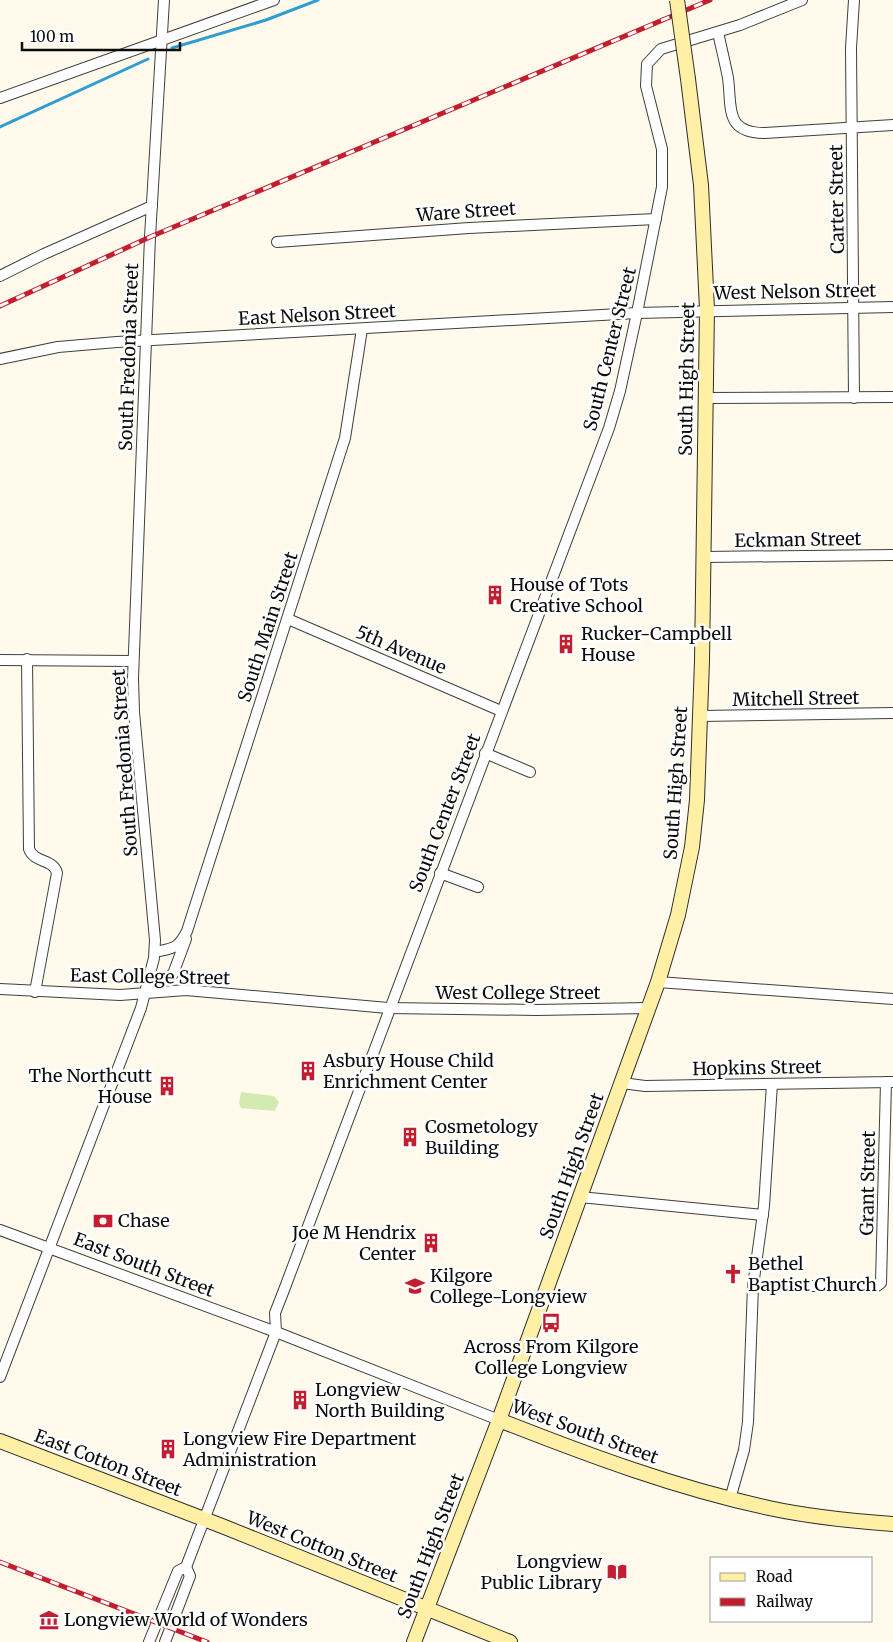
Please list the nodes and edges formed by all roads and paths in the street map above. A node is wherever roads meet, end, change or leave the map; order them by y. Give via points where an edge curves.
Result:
1 (164, 0) edge
2 (274, 0) edge
3 (677, 0) edge
4 (802, 0) edge
5 (854, 0) edge
6 (718, 32) junction
7 (162, 39) junction
8 (0, 98) edge
9 (893, 125) edge
10 (852, 129) junction
11 (152, 206) junction
12 (656, 219) junction
13 (277, 242) dead end
14 (0, 276) edge
15 (855, 307) junction
16 (893, 307) edge
17 (707, 309) junction
18 (638, 312) junction
19 (362, 328) junction
20 (147, 341) junction
21 (0, 359) edge
22 (893, 397) edge
23 (706, 398) junction
24 (854, 398) junction
25 (893, 555) edge
26 (704, 557) junction
27 (288, 619) junction
28 (1, 659) edge
29 (27, 660) junction
30 (133, 661) junction
31 (501, 711) junction
32 (893, 713) edge
33 (700, 716) junction
34 (485, 754) junction
35 (530, 772) dead end
36 (440, 873) junction
37 (478, 887) dead end
38 (188, 931) junction
39 (155, 952) junction
40 (658, 982) junction
41 (0, 989) edge
42 (35, 992) junction
43 (146, 993) junction
44 (893, 999) edge
45 (388, 1008) junction
46 (648, 1008) junction
47 (890, 1082) edge
48 (622, 1083) junction
49 (772, 1084) junction
50 (580, 1197) junction
51 (889, 1212) edge
52 (763, 1215) junction
53 (0, 1230) edge
54 (51, 1248) junction
55 (753, 1286) junction
56 (276, 1332) junction
57 (0, 1377) edge
58 (499, 1420) junction
59 (0, 1441) edge
60 (730, 1499) junction
61 (203, 1519) junction
62 (893, 1524) edge
63 (186, 1567) junction
64 (427, 1609) junction
65 (149, 1642) edge
66 (165, 1642) edge
67 (414, 1642) edge
68 (510, 1642) edge

1 - 7 street, South Fredonia Street
2 - 7 street
3 - 17 main road, South High Street, bridge via 701,185
4 - 6 street
5 - 10 street, Carter Street
6 - 10 street via 728,80 730,112 744,130 756,133
6 - 12 street, South Center Street via 664,47 652,56 646,70 646,86 660,136 663,169
7 - 8 street
7 - 11 street, South Fredonia Street
9 - 10 street
10 - 15 street, Carter Street
11 - 14 street
11 - 20 street, South Fredonia Street
12 - 13 street, Ware Street
12 - 18 street, South Center Street
15 - 16 street, West Nelson Street
15 - 17 street, West Nelson Street
15 - 24 street, Carter Street
17 - 18 street, West Nelson Street
17 - 23 main road, South High Street
18 - 19 street, East Nelson Street
18 - 31 street, South Center Street via 609,428
19 - 20 street, East Nelson Street
19 - 27 street, South Main Street via 346,438
20 - 21 street, East Nelson Street via 58,347
20 - 30 street, South Fredonia Street
22 - 24 street
23 - 24 street
23 - 26 main road, South High Street
25 - 26 street, Eckman Street
26 - 33 main road, South High Street
27 - 31 street, 5th Avenue
27 - 38 street, South Main Street
28 - 29 street
29 - 30 street
29 - 42 street via 29,849 37,859 53,866 57,873
30 - 39 street, South Fredonia Street via 134,712
31 - 34 street, South Center Street
32 - 33 street, Mitchell Street
33 - 40 main road, South High Street via 692,847 678,915
34 - 35 street
34 - 36 street, South Center Street
36 - 37 street
36 - 45 street, South Center Street
38 - 39 street, South Main Street via 175,948
38 - 43 street, South Main Street via 176,970
39 - 43 street, South Fredonia Street
40 - 44 street
40 - 46 main road, South High Street
41 - 42 street, East College Street
42 - 43 street, East College Street
43 - 45 street, East College Street via 195,991
43 - 54 street, South Fredonia Street
45 - 46 street, West College Street
45 - 56 street, South Center Street via 275,1313
46 - 48 main road, South High Street
47 - 49 street, Hopkins Street
47 - 51 street, Grant Street
48 - 49 street, Hopkins Street via 645,1086
48 - 50 main road, South High Street
49 - 52 street
50 - 52 street
50 - 58 main road, South High Street
51 - 55 street, Grant Street via 880,1284
52 - 55 street
53 - 54 street, East South Street
54 - 56 street, East South Street
54 - 57 street, South Fredonia Street
55 - 60 street via 748,1422
56 - 58 street, West South Street
56 - 61 street, South Center Street
58 - 60 main road, West South Street via 618,1465
58 - 64 main road, South High Street
59 - 61 main road, East Cotton Street
60 - 62 main road, West South Street via 793,1512
61 - 63 street, South Center Street
61 - 64 main road, West Cotton Street
63 - 65 street, South Center Street via 178,1571
63 - 66 street, South Center Street via 190,1576
64 - 67 main road, South High Street
64 - 68 main road, West Cotton Street

